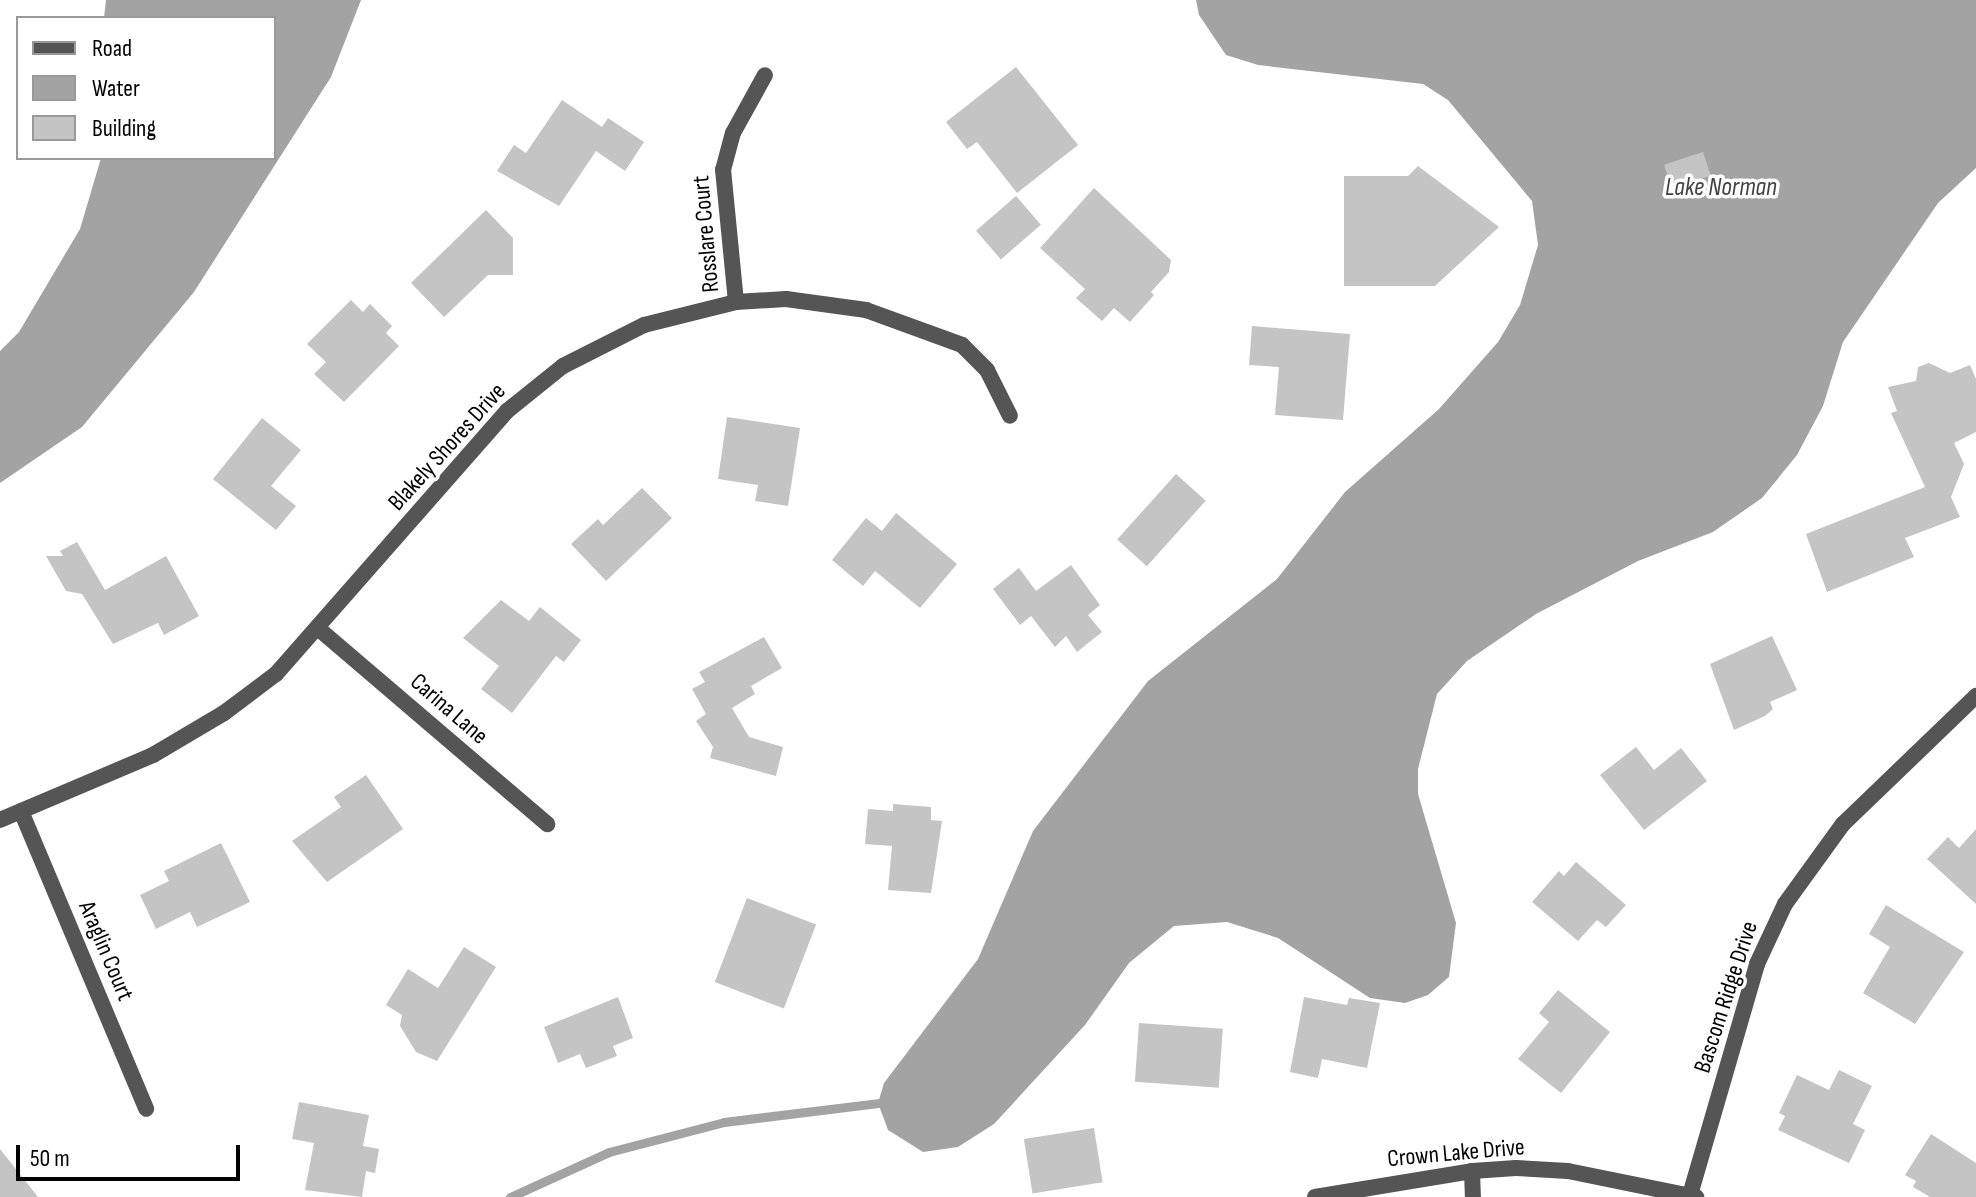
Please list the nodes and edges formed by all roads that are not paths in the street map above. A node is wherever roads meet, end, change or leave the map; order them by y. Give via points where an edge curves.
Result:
1 (765, 75) dead end
2 (736, 302) junction
3 (1010, 416) dead end
4 (320, 630) junction
5 (1974, 702) edge
6 (21, 811) junction
7 (0, 820) edge
8 (547, 824) dead end
9 (146, 1109) dead end
10 (1472, 1171) junction
11 (1693, 1196) edge
12 (1315, 1197) edge
13 (1473, 1197) edge

1 - 2 street, Rosslare Court via 733,133 723,170
2 - 3 street, Blakely Shores Drive via 825,302 936,331 975,356
2 - 4 street, Blakely Shores Drive via 644,325 538,383 507,411
4 - 6 street, Blakely Shores Drive via 276,674 224,713 153,755
4 - 8 street, Carina Lane
5 - 11 street, Bascom Ridge Drive via 1843,824 1785,904 1757,964
6 - 7 street, Blakely Shores Drive
6 - 9 street, Araglin Court
10 - 11 street, Crown Lake Drive via 1568,1171
10 - 12 street, Crown Lake Drive
10 - 13 street

